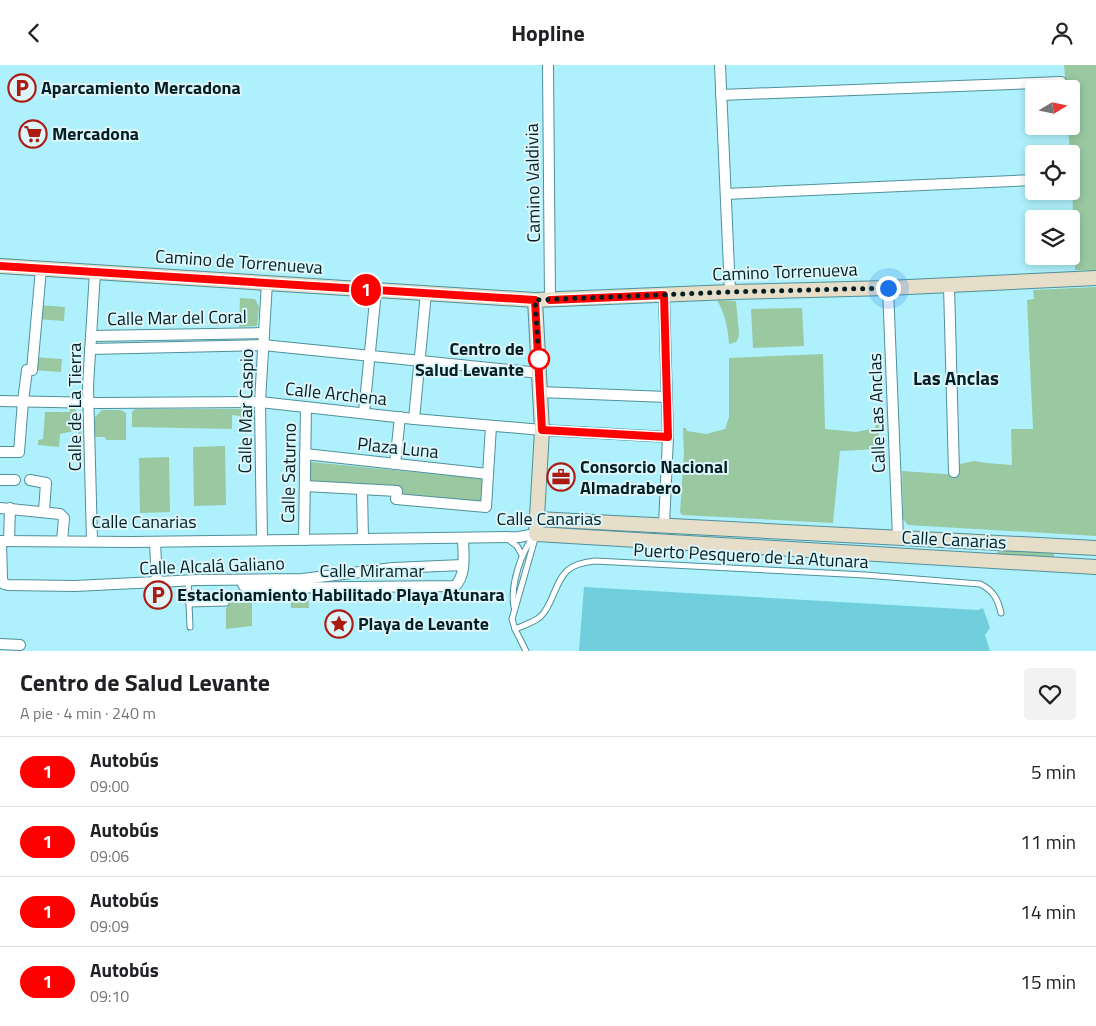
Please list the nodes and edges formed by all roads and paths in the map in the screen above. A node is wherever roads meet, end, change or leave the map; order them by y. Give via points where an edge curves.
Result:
1 (548, 65) edge
2 (720, 65) edge
3 (1025, 83) edge
4 (721, 95) junction
5 (1025, 180) edge
6 (726, 193) junction
7 (0, 266) edge
8 (42, 269) junction
9 (95, 272) junction
10 (1096, 278) edge
11 (267, 282) junction
12 (949, 286) junction
13 (888, 288) junction
14 (376, 291) junction
15 (730, 292) junction
16 (426, 293) junction
17 (664, 295) junction
18 (535, 300) junction
19 (550, 300) junction
20 (264, 333) junction
21 (91, 336) junction
22 (263, 345) junction
23 (90, 349) junction
24 (370, 356) junction
25 (420, 361) junction
26 (540, 373) junction
27 (540, 391) junction
28 (667, 397) junction
29 (0, 401) edge
30 (22, 401) junction
31 (260, 402) junction
32 (88, 403) junction
33 (306, 407) junction
34 (364, 412) junction
35 (400, 417) junction
36 (414, 419) junction
37 (491, 425) junction
38 (542, 430) junction
39 (668, 437) junction
40 (0, 452) edge
41 (305, 454) junction
42 (395, 464) junction
43 (954, 472) dead end
44 (488, 474) junction
45 (0, 480) edge
46 (15, 480) dead end
47 (30, 480) dead end
48 (305, 485) junction
49 (362, 490) junction
50 (5, 508) edge
51 (44, 511) junction
52 (537, 519) junction
53 (664, 525) junction
54 (536, 534) junction
55 (504, 537) junction
56 (898, 537) junction
57 (463, 538) junction
58 (262, 539) junction
59 (304, 539) junction
60 (363, 539) junction
61 (4, 541) edge
62 (62, 541) junction
63 (92, 541) junction
64 (155, 542) junction
65 (1096, 548) edge
66 (523, 556) junction
67 (463, 565) junction
68 (1096, 567) edge
69 (241, 580) junction
70 (188, 581) junction
71 (157, 583) junction
72 (226, 603) dead end
73 (189, 604) junction
74 (514, 610) junction
75 (1001, 613) dead end
76 (190, 627) dead end
77 (515, 629) junction
78 (0, 644) edge
79 (20, 645) dead end
80 (526, 651) edge

1 - 19 street, Camino Valdivia
2 - 4 street
3 - 4 street
4 - 6 street
5 - 6 street
6 - 15 street
7 - 8 main road, Camino de Torrenueva
8 - 9 main road, Camino de Torrenueva
8 - 30 street via 32,370 27,370
9 - 11 main road, Camino de Torrenueva
9 - 21 street, Calle de La Tierra
10 - 12 main road, Camino Torrenueva
11 - 14 main road, Camino de Torrenueva
11 - 20 street, Calle Mar Caspio
12 - 13 main road, Camino Torrenueva
12 - 43 street
13 - 15 main road, Camino Torrenueva
13 - 56 street, Calle Las Anclas
14 - 16 main road, Camino de Torrenueva
14 - 24 street
15 - 17 main road, Camino Torrenueva
16 - 18 main road, Camino de Torrenueva
16 - 25 street
17 - 19 main road, Camino Torrenueva
17 - 28 street
18 - 19 main road, Camino Torrenueva
18 - 26 main road
20 - 21 street, Calle Mar del Coral
20 - 22 street, Calle Mar Caspio
21 - 23 street, Calle de La Tierra
22 - 23 street, Calle Mar del Coral
22 - 24 street, Calle Mar del Coral
22 - 31 street, Calle Mar Caspio
23 - 32 street, Calle de La Tierra
24 - 25 street, Calle Mar del Coral
24 - 34 street
25 - 26 street, Calle Mar del Coral
25 - 36 street
26 - 27 main road
27 - 28 street
27 - 38 main road
28 - 39 street
29 - 30 street, Calle Archena
30 - 32 street, Calle Archena
30 - 40 street via 19,452
31 - 32 street, Calle Archena
31 - 33 street, Calle Archena
31 - 58 street, Calle Mar Caspio via 266,497
32 - 63 street, Calle de La Tierra
33 - 34 street, Calle Archena
33 - 41 street, Calle Saturno
34 - 35 street, Calle Archena
35 - 36 street, Calle Archena
35 - 42 street
36 - 37 street, Calle Archena
37 - 38 street, Calle Archena
37 - 44 street
38 - 39 street, Calle Archena
38 - 52 main road
39 - 53 street
41 - 42 street, Plaza Luna
41 - 48 street, Calle Saturno
42 - 44 street, Plaza Luna
44 - 49 street via 486,507 396,499 397,491
45 - 46 street
47 - 51 street via 46,483
48 - 49 street
48 - 59 street, Calle Saturno
49 - 60 street
50 - 51 street
50 - 61 street
51 - 62 street via 64,516
52 - 53 main road, Calle Canarias
52 - 54 main road
53 - 56 main road, Calle Canarias
54 - 55 street, Calle Canarias
54 - 66 lane
54 - 68 main road, Calle Canarias
54 - 74 lane
55 - 57 street, Calle Canarias
55 - 66 lane via 518,546
56 - 65 main road, Calle Canarias
57 - 60 street, Calle Canarias
57 - 67 street, Calle Miramar
58 - 59 street, Calle Canarias
58 - 64 street, Calle Canarias
59 - 60 street, Calle Canarias
61 - 62 street, Calle Canarias
61 - 71 street, Calle Alcalá Galiano via 2,579 6,585
62 - 63 street, Calle Canarias
63 - 64 street, Calle Canarias
64 - 71 street
66 - 74 lane via 513,589
67 - 69 street, Calle Alcalá Galiano via 393,568 302,579
67 - 69 street, Calle Miramar via 461,579 453,587 253,588 244,586
69 - 70 street, Calle Alcalá Galiano
70 - 71 street, Calle Alcalá Galiano
70 - 73 lane
72 - 73 lane
73 - 76 lane
74 - 77 lane
75 - 77 lane, Puerto Pesquero de La Atunara via 992,592 980,584 595,561 584,562 562,575 540,617
77 - 80 lane
78 - 79 street

